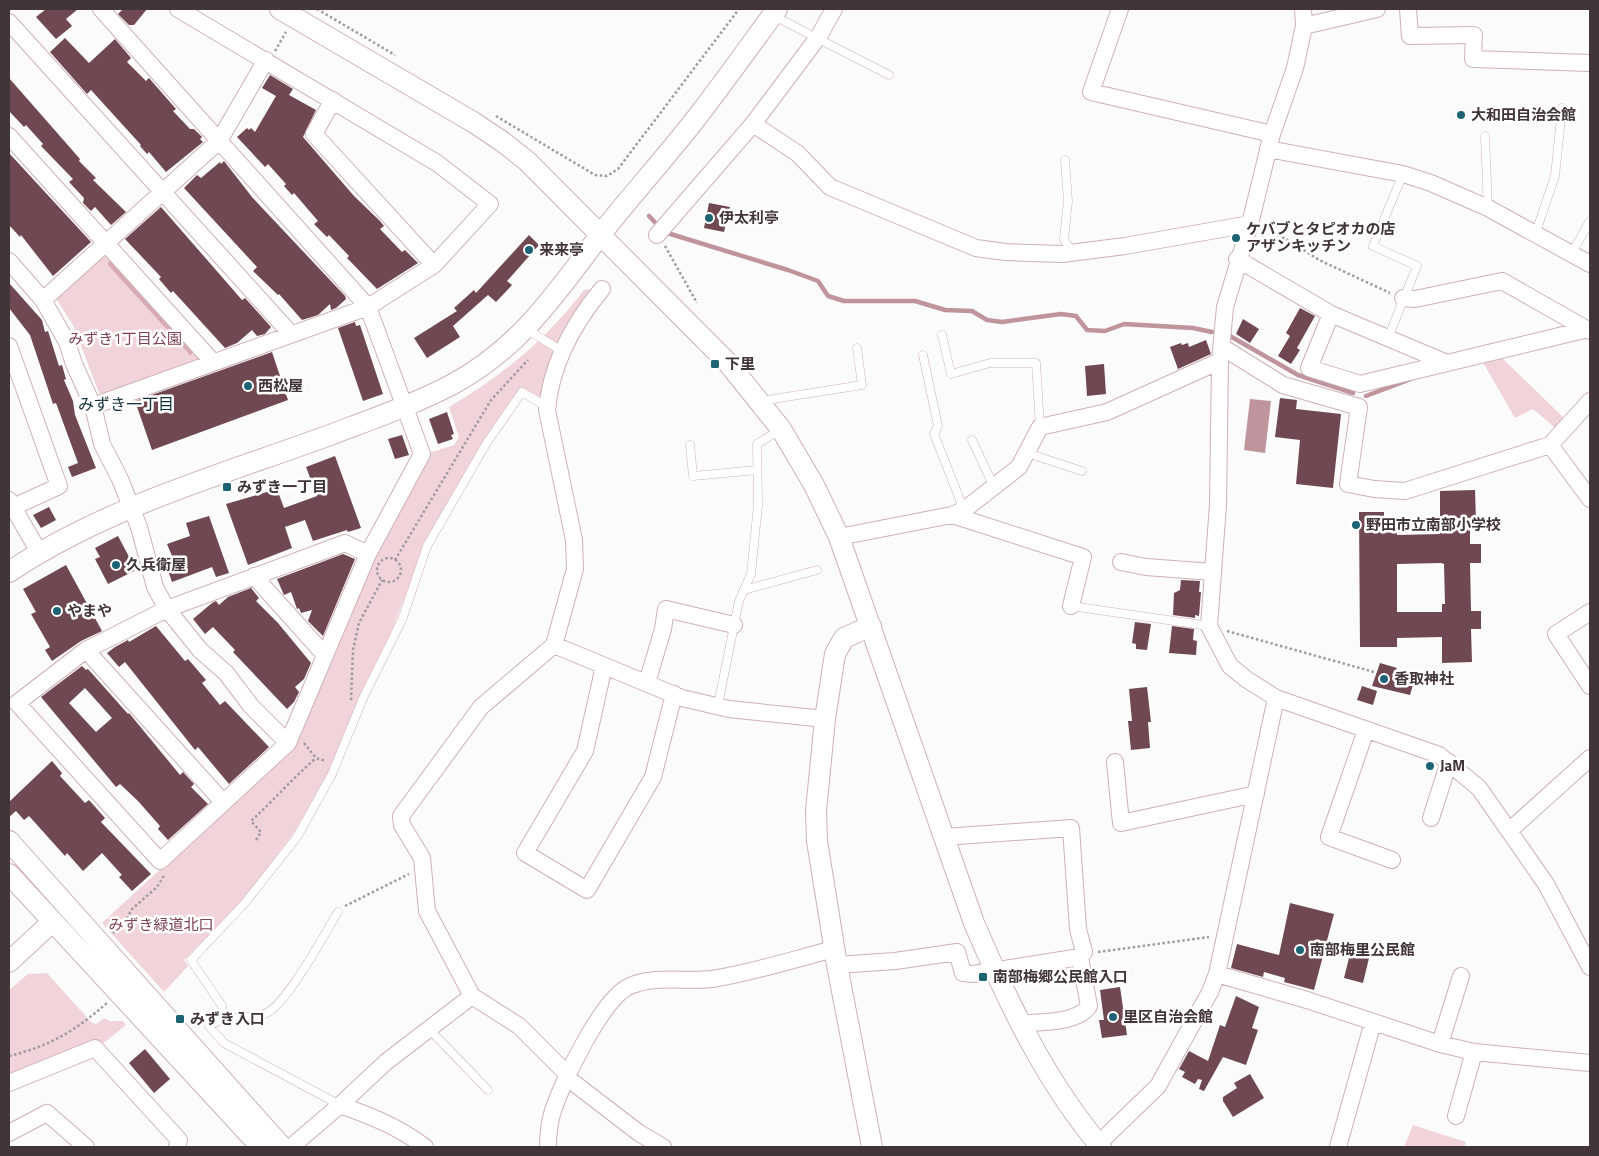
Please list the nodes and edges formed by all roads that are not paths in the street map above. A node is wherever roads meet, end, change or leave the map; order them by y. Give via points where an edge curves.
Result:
1 (101, 9) edge
2 (178, 9) edge
3 (280, 9) edge
4 (834, 9) edge
5 (1120, 9) edge
6 (1303, 9) edge
7 (1377, 9) edge
8 (1408, 9) edge
9 (775, 12) edge
10 (9, 22) edge
11 (1304, 26) junction
12 (818, 39) junction
13 (268, 61) junction
14 (1590, 63) edge
15 (889, 75) dead end
16 (333, 100) junction
17 (1562, 108) dead end
18 (753, 124) junction
19 (9, 136) edge
20 (1485, 136) dead end
21 (219, 141) junction
22 (1270, 141) junction
23 (1065, 160) dead end
24 (1403, 174) junction
25 (161, 192) junction
26 (1488, 208) junction
27 (1590, 221) edge
28 (1250, 224) junction
29 (1536, 232) junction
30 (601, 235) junction
31 (657, 235) road end
32 (105, 242) junction
33 (1072, 253) junction
34 (1572, 253) junction
35 (1238, 259) junction
36 (9, 261) edge
37 (434, 264) junction
38 (1590, 264) edge
39 (602, 288) dead end
40 (1403, 298) junction
41 (43, 300) junction
42 (368, 306) junction
43 (1331, 314) junction
44 (526, 329) junction
45 (1589, 330) edge
46 (291, 334) junction
47 (942, 335) dead end
48 (1388, 338) junction
49 (9, 346) edge
50 (857, 348) dead end
51 (562, 352) junction
52 (1221, 354) junction
53 (923, 355) dead end
54 (213, 362) junction
55 (1447, 363) junction
56 (1360, 384) junction
57 (760, 400) junction
58 (1589, 403) edge
59 (93, 406) junction
60 (1359, 406) junction
61 (547, 407) junction
62 (405, 408) junction
63 (1040, 426) junction
64 (780, 428) junction
65 (972, 440) dead end
66 (690, 445) dead end
67 (1550, 445) junction
68 (1027, 453) junction
69 (758, 470) junction
70 (1082, 471) dead end
71 (994, 487) junction
72 (1590, 499) edge
73 (10, 505) edge
74 (131, 507) junction
75 (958, 513) junction
76 (839, 537) junction
77 (39, 552) junction
78 (368, 554) junction
79 (1121, 562) dead end
80 (817, 570) dead end
81 (9, 572) edge
82 (1214, 572) junction
83 (254, 576) junction
84 (744, 590) junction
85 (1071, 606) joint
86 (167, 609) junction
87 (1590, 612) edge
88 (734, 624) junction
89 (870, 626) junction
90 (1209, 626) junction
91 (554, 645) junction
92 (86, 650) junction
93 (324, 654) junction
94 (604, 666) junction
95 (647, 683) junction
96 (1590, 686) edge
97 (674, 694) junction
98 (1276, 698) junction
99 (718, 705) junction
100 (825, 720) junction
101 (1366, 730) junction
102 (288, 743) junction
103 (1590, 758) edge
104 (1114, 762) dead end
105 (1448, 762) junction
106 (1256, 794) junction
107 (223, 802) junction
108 (1431, 818) dead end
109 (1509, 831) junction
110 (944, 837) junction
111 (9, 841) edge
112 (1392, 860) dead end
113 (9, 874) edge
114 (338, 912) road end
115 (52, 922) junction
116 (1586, 946) edge
117 (1082, 955) junction
118 (835, 957) junction
119 (9, 962) edge
120 (1590, 967) edge
121 (994, 969) junction
122 (1217, 974) junction
123 (1461, 976) dead end
124 (472, 996) junction
125 (224, 1017) junction
126 (1373, 1022) junction
127 (1020, 1024) junction
128 (429, 1029) junction
129 (1440, 1044) junction
130 (1474, 1052) junction
131 (1590, 1063) edge
132 (567, 1075) junction
133 (9, 1083) edge
134 (488, 1090) dead end
135 (340, 1105) junction
136 (1456, 1116) dead end
137 (9, 1133) edge
138 (1098, 1146) edge
139 (86, 1147) edge
140 (176, 1147) edge
141 (261, 1147) edge
142 (282, 1147) edge
143 (291, 1147) edge
144 (425, 1147) edge
145 (548, 1147) edge
146 (663, 1147) edge
147 (872, 1147) edge
148 (1338, 1147) edge

1 - 21 street
2 - 13 street
3 - 30 street via 503,142 527,161
4 - 12 street
5 - 22 street via 1091,92
6 - 11 street
7 - 11 street
8 - 14 street via 1410,36 1474,35 1473,59
9 - 12 lane
9 - 30 street via 701,112
10 - 25 street
11 - 22 street
12 - 15 lane
12 - 18 street
13 - 16 street
13 - 21 street
16 - 37 street via 314,134
16 - 37 street via 437,163 490,204
17 - 29 lane via 1555,176
18 - 31 street
18 - 33 street via 797,153 830,187 889,213 976,248
19 - 32 street
20 - 26 lane
21 - 25 street
21 - 42 street
22 - 24 street
22 - 28 street
23 - 33 lane via 1068,201 1064,239
24 - 26 street
24 - 40 lane via 1373,246 1417,266
25 - 32 street
25 - 46 street
26 - 29 street
27 - 34 lane
28 - 33 street
28 - 35 street
29 - 34 street
30 - 44 street via 563,288
30 - 57 street via 696,329
32 - 41 street
32 - 54 street
34 - 38 street
35 - 43 street
35 - 52 street via 1225,307
36 - 41 street
37 - 42 street
39 - 51 street via 583,311
40 - 45 street via 1415,299 1502,281
40 - 48 lane
41 - 59 street via 67,342
42 - 46 street
42 - 62 street
43 - 48 street
43 - 56 street via 1309,368
44 - 51 lane
44 - 62 street via 471,373
45 - 55 street
46 - 54 street
47 - 63 lane via 951,374 990,363 1036,363
48 - 55 street
49 - 73 street via 59,486
50 - 57 lane via 862,385
51 - 61 street
52 - 60 street via 1282,385
52 - 63 street via 1107,412
52 - 82 street
53 - 75 lane via 938,426 934,434
54 - 59 street
55 - 56 street
56 - 60 street
57 - 64 street
58 - 67 street
59 - 74 street via 102,444
60 - 67 street via 1348,484 1405,491
61 - 91 street via 574,540 575,569
61 - 125 lane via 522,392 486,444 427,546 402,620 364,696 332,774 297,837 244,904 191,960 222,1006
62 - 74 street
62 - 78 street via 422,454
63 - 68 street
64 - 69 lane via 757,444
64 - 76 street
65 - 71 lane
66 - 69 lane via 693,476
67 - 72 street
68 - 70 lane
68 - 71 street via 1019,467
69 - 84 lane via 751,574
71 - 75 street
73 - 77 street
74 - 77 street
74 - 86 street via 143,540 149,571
75 - 76 street
75 - 85 street via 1083,557
76 - 89 street
77 - 81 street
78 - 83 street via 345,543
78 - 93 street
79 - 82 street
80 - 84 lane
82 - 90 street
83 - 86 street
83 - 93 street
84 - 88 lane
85 - 90 lane
86 - 92 street
86 - 102 street via 200,650 226,673 251,706
87 - 96 street via 1556,634
88 - 95 street via 666,609 664,629
88 - 99 lane
89 - 100 street via 852,633 840,643 835,654
89 - 110 street
90 - 98 street via 1230,666
91 - 94 street
91 - 124 street via 481,707 401,816 402,825 422,858 427,911
92 - 107 street
92 - 107 street via 18,703 160,860
93 - 102 street
94 - 95 street
94 - 97 street via 585,751 525,853 586,890 653,777
95 - 97 street
97 - 99 street
98 - 101 street
98 - 106 street
99 - 100 street
100 - 118 street via 818,780 817,841
101 - 105 street via 1439,755
101 - 112 street via 1329,837
102 - 107 street
103 - 109 street
104 - 106 street via 1120,823
105 - 108 street
105 - 109 street via 1479,788
106 - 122 street
109 - 116 street
110 - 117 street via 1071,828
110 - 121 street
111 - 142 street
113 - 115 street
114 - 125 lane via 289,993 266,1014
115 - 119 street
115 - 141 street
116 - 120 street
117 - 121 street
117 - 127 street via 1089,1006 1084,1013
118 - 121 street via 895,961 957,952 963,973
118 - 132 street via 713,979 656,980 629,986 602,1014
118 - 147 street
121 - 127 street
122 - 126 street
122 - 138 street via 1158,1086
123 - 129 street
124 - 128 street
124 - 132 street via 519,1026
125 - 135 lane via 209,1026 224,1043
126 - 129 street
126 - 148 street
127 - 138 street via 1060,1092
128 - 134 lane
128 - 135 street via 386,1062
129 - 130 street
130 - 131 street
130 - 136 street
132 - 145 street via 552,1113
132 - 146 street via 639,1133
133 - 140 street via 95,1048 179,1140
135 - 143 street
135 - 144 street via 376,1118
137 - 139 street via 47,1113

